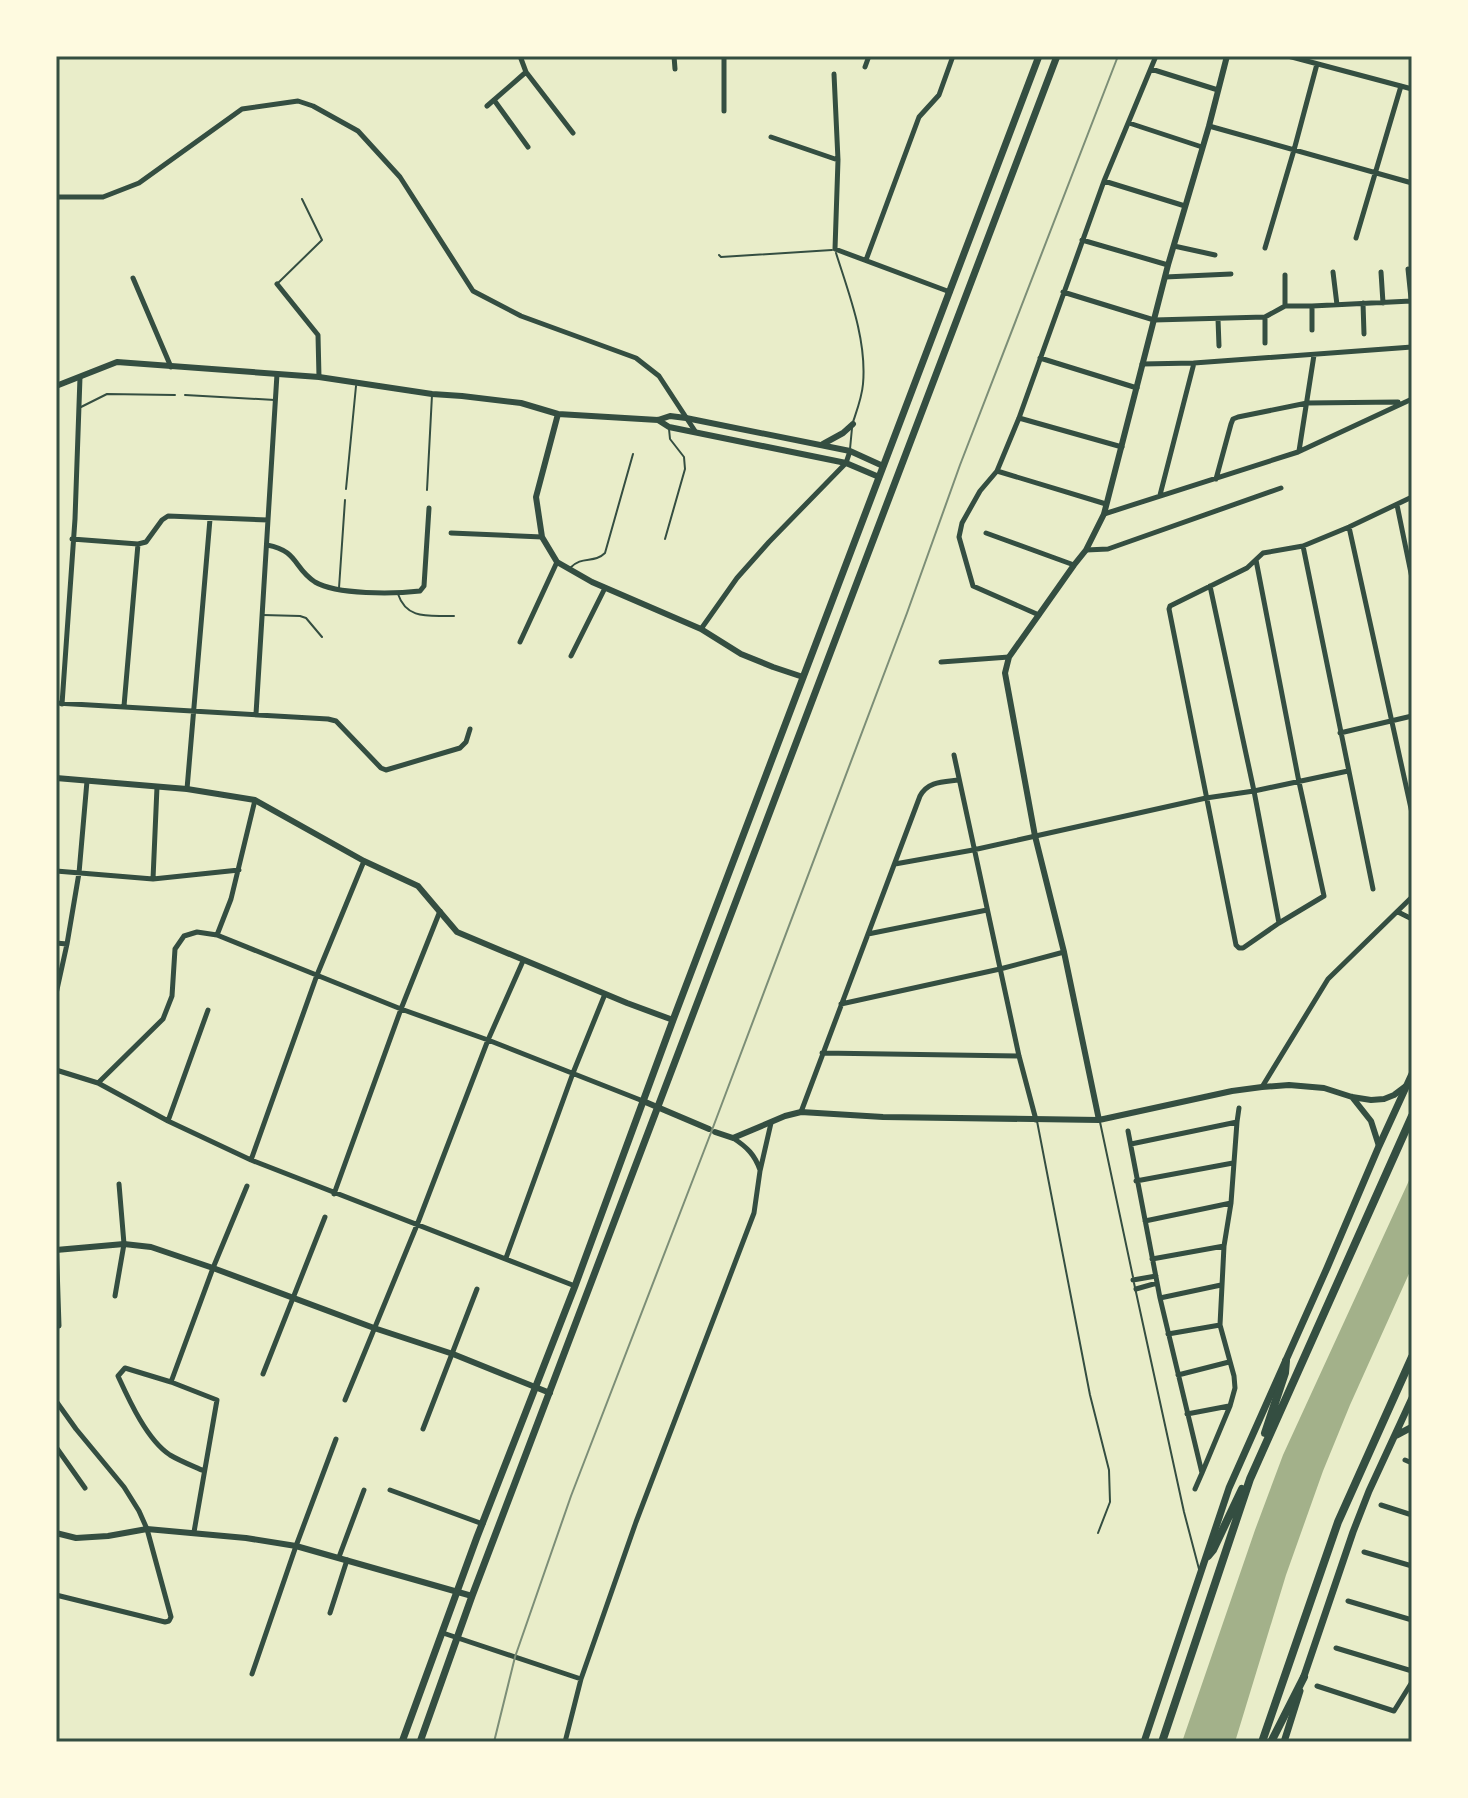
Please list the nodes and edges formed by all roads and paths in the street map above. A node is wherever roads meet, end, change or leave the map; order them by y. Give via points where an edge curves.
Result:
1 (520, 56) edge
2 (674, 56) edge
3 (724, 56) edge
4 (869, 56) edge
5 (953, 56) edge
6 (1039, 56) edge
7 (1057, 56) edge
8 (1156, 56) edge
9 (1227, 56) edge
10 (1288, 56) edge
11 (1317, 64) junction
12 (865, 67) dead end
13 (675, 69) dead end
14 (1151, 69) junction
15 (526, 72) junction
16 (834, 74) dead end
17 (1401, 86) junction
18 (1412, 89) edge
19 (1218, 90) junction
20 (494, 100) junction
21 (487, 106) dead end
22 (724, 111) dead end
23 (1129, 123) junction
24 (1209, 126) junction
25 (573, 133) dead end
26 (771, 137) dead end
27 (528, 147) dead end
28 (1202, 147) junction
29 (1294, 150) junction
30 (838, 160) junction
31 (1376, 172) junction
32 (1104, 181) junction
33 (1412, 183) edge
34 (56, 197) edge
35 (302, 199) dead end
36 (1185, 206) junction
37 (1356, 238) dead end
38 (1082, 240) junction
39 (1174, 246) junction
40 (1265, 248) dead end
41 (835, 249) junction
42 (719, 255) dead end
43 (1215, 255) dead end
44 (866, 260) junction
45 (1168, 265) junction
46 (1408, 269) dead end
47 (1333, 272) dead end
48 (1381, 272) dead end
49 (1231, 274) dead end
50 (1285, 275) dead end
51 (1165, 277) junction
52 (133, 278) dead end
53 (277, 284) joint
54 (950, 292) junction
55 (1063, 292) junction
56 (1411, 301) edge
57 (1363, 303) junction
58 (1383, 303) junction
59 (1337, 305) junction
60 (1285, 306) junction
61 (1312, 306) junction
62 (1412, 308) edge
63 (1265, 317) junction
64 (1218, 319) junction
65 (1154, 320) junction
66 (1312, 330) dead end
67 (1364, 334) dead end
68 (1265, 343) dead end
69 (1219, 346) dead end
70 (1412, 347) edge
71 (1314, 355) junction
72 (1040, 358) junction
73 (1194, 363) junction
74 (1142, 364) junction
75 (171, 367) junction
76 (277, 373) junction
77 (80, 377) junction
78 (319, 377) junction
79 (356, 382) junction
80 (56, 386) edge
81 (1137, 388) junction
82 (432, 394) junction
83 (175, 395) dead end
84 (185, 395) dead end
85 (1412, 399) edge
86 (276, 400) junction
87 (1403, 402) junction
88 (1307, 403) junction
89 (79, 407) junction
90 (558, 414) junction
91 (670, 416) junction
92 (686, 418) junction
93 (1019, 418) junction
94 (658, 420) junction
95 (853, 424) junction
96 (669, 427) junction
97 (695, 431) junction
98 (823, 444) junction
99 (1122, 447) junction
100 (850, 451) junction
101 (1298, 452) junction
102 (633, 454) dead end
103 (846, 463) junction
104 (883, 466) junction
105 (997, 471) junction
106 (879, 477) junction
107 (1216, 479) junction
108 (1281, 488) dead end
109 (346, 489) dead end
110 (427, 490) dead end
111 (1160, 496) junction
112 (1412, 497) edge
113 (345, 500) dead end
114 (1106, 504) junction
115 (1397, 505) junction
116 (429, 508) dead end
117 (1104, 514) junction
118 (210, 519) junction
119 (268, 520) junction
120 (1349, 527) junction
121 (451, 533) dead end
122 (986, 533) dead end
123 (542, 537) junction
124 (72, 539) junction
125 (665, 539) dead end
126 (138, 544) junction
127 (267, 545) junction
128 (1303, 546) junction
129 (1086, 550) junction
130 (1256, 560) junction
131 (557, 562) junction
132 (1074, 565) junction
133 (569, 569) junction
134 (1412, 578) edge
135 (1210, 586) junction
136 (606, 587) junction
137 (339, 589) junction
138 (398, 594) junction
139 (262, 615) junction
140 (1039, 615) junction
141 (454, 616) dead end
142 (701, 629) junction
143 (322, 637) dead end
144 (520, 642) dead end
145 (571, 656) dead end
146 (1009, 657) junction
147 (941, 662) dead end
148 (803, 677) junction
149 (59, 704) edge
150 (124, 707) junction
151 (193, 711) junction
152 (256, 714) junction
153 (1412, 716) edge
154 (1390, 721) junction
155 (470, 729) dead end
156 (1340, 733) junction
157 (954, 755) dead end
158 (1348, 771) junction
159 (56, 778) edge
160 (959, 780) junction
161 (87, 781) junction
162 (1299, 782) junction
163 (157, 787) junction
164 (187, 789) junction
165 (1254, 791) junction
166 (759, 797) junction
167 (1206, 798) junction
168 (255, 800) junction
169 (773, 803) junction
170 (1412, 813) edge
171 (1035, 836) junction
172 (973, 850) junction
173 (364, 861) junction
174 (895, 864) junction
175 (239, 870) junction
176 (56, 871) edge
177 (79, 873) junction
178 (153, 879) junction
179 (1373, 889) dead end
180 (1412, 897) edge
181 (987, 910) junction
182 (440, 911) junction
183 (1398, 912) junction
184 (1412, 919) edge
185 (1279, 923) junction
186 (867, 934) junction
187 (217, 935) junction
188 (56, 943) edge
189 (67, 944) junction
190 (1064, 952) junction
191 (523, 961) junction
192 (1000, 969) junction
193 (317, 975) junction
194 (56, 994) edge
195 (605, 994) junction
196 (840, 1004) junction
197 (401, 1009) junction
198 (208, 1010) dead end
199 (673, 1020) junction
200 (488, 1040) junction
201 (822, 1053) junction
202 (1019, 1056) junction
203 (56, 1070) edge
204 (573, 1073) junction
205 (1412, 1074) edge
206 (98, 1083) junction
207 (1406, 1086) junction
208 (1262, 1087) junction
209 (1352, 1097) junction
210 (643, 1101) junction
211 (658, 1107) junction
212 (1239, 1108) dead end
213 (801, 1112) junction
214 (1412, 1116) edge
215 (1036, 1120) junction
216 (1099, 1120) junction
217 (168, 1121) junction
218 (1237, 1122) junction
219 (771, 1123) junction
220 (1128, 1131) dead end
221 (733, 1138) junction
222 (1131, 1144) junction
223 (1379, 1146) junction
224 (251, 1160) junction
225 (1234, 1162) junction
226 (760, 1171) junction
227 (1136, 1181) junction
228 (119, 1184) dead end
229 (247, 1186) dead end
230 (334, 1194) junction
231 (1231, 1203) junction
232 (325, 1217) dead end
233 (1145, 1221) junction
234 (417, 1225) junction
235 (56, 1236) edge
236 (124, 1244) junction
237 (1224, 1246) junction
238 (56, 1250) edge
239 (506, 1258) junction
240 (1152, 1259) junction
241 (213, 1268) junction
242 (1156, 1276) junction
243 (1142, 1278) junction
244 (1133, 1280) junction
245 (1157, 1283) junction
246 (1222, 1285) junction
247 (575, 1286) junction
248 (1144, 1287) junction
249 (477, 1289) dead end
250 (1136, 1289) junction
251 (115, 1296) dead end
252 (1160, 1298) junction
253 (294, 1299) junction
254 (1220, 1325) junction
255 (59, 1326) dead end
256 (374, 1328) junction
257 (1168, 1334) junction
258 (453, 1354) junction
259 (1412, 1357) edge
260 (1286, 1361) junction
261 (1229, 1362) junction
262 (263, 1374) dead end
263 (1178, 1375) junction
264 (171, 1382) junction
265 (535, 1387) junction
266 (550, 1393) junction
267 (1412, 1398) edge
268 (345, 1400) dead end
269 (56, 1401) edge
270 (1230, 1406) junction
271 (1187, 1414) junction
272 (1412, 1427) edge
273 (423, 1429) dead end
274 (1395, 1436) junction
275 (336, 1439) dead end
276 (1264, 1446) junction
277 (56, 1447) edge
278 (204, 1471) junction
279 (1202, 1473) junction
280 (1250, 1479) junction
281 (85, 1488) dead end
282 (1195, 1489) dead end
283 (364, 1490) dead end
284 (390, 1490) dead end
285 (1381, 1505) dead end
286 (1412, 1515) edge
287 (483, 1524) junction
288 (147, 1529) junction
289 (194, 1532) junction
290 (56, 1533) edge
291 (1098, 1533) dead end
292 (296, 1546) junction
293 (1364, 1552) dead end
294 (1208, 1556) junction
295 (339, 1557) junction
296 (347, 1560) junction
297 (1412, 1566) edge
298 (1200, 1574) junction
299 (458, 1591) junction
300 (56, 1595) edge
301 (472, 1596) junction
302 (1348, 1601) dead end
303 (330, 1613) dead end
304 (1412, 1620) edge
305 (443, 1633) junction
306 (458, 1638) junction
307 (1336, 1648) dead end
308 (1412, 1671) edge
309 (252, 1674) dead end
310 (1304, 1677) junction
311 (581, 1679) junction
312 (1412, 1682) edge
313 (1317, 1686) dead end
314 (402, 1742) edge
315 (420, 1742) edge
316 (565, 1742) edge
317 (1144, 1742) edge
318 (1162, 1742) edge
319 (1262, 1742) edge
320 (1271, 1742) edge
321 (1284, 1742) edge

1 - 15 street
2 - 13 street
3 - 22 street
4 - 12 street
5 - 44 street via 939,95 919,117
6 - 54 main road
7 - 169 main road
8 - 14 street
9 - 19 street
10 - 11 street
11 - 17 street
11 - 29 street
14 - 19 street
14 - 23 street
15 - 20 street
15 - 25 street
16 - 30 street
17 - 18 street
17 - 31 street
19 - 24 street
20 - 21 street
20 - 27 street
23 - 28 street
23 - 32 street
24 - 28 street
24 - 29 street
26 - 30 street
28 - 36 street
29 - 31 street
29 - 40 street
30 - 41 street
31 - 33 street
31 - 37 street
32 - 36 street
32 - 38 street
34 - 92 street via 103,197 139,183 242,109 298,101 313,106 358,131 400,177 473,291 521,316 636,358 659,376
35 - 53 lane via 322,240
36 - 39 street
38 - 45 street
38 - 55 street
39 - 43 street
39 - 45 street
41 - 42 lane
41 - 44 street
41 - 95 lane via 862,357 863,385
44 - 54 street
45 - 51 street
46 - 56 street
47 - 59 street
48 - 58 street
49 - 51 street
50 - 60 street
51 - 65 street
52 - 75 street
53 - 78 street via 318,335
54 - 104 main road
55 - 65 street
55 - 72 street
56 - 58 street
56 - 62 street
57 - 58 street
57 - 59 street
57 - 67 street
59 - 61 street
60 - 61 street
60 - 63 street
61 - 66 street
63 - 64 street
63 - 68 street
64 - 65 street
64 - 69 street
65 - 74 street
70 - 71 street
71 - 73 street
71 - 88 street
72 - 81 street
72 - 93 street
73 - 74 street
73 - 111 street
74 - 81 street
75 - 76 street
75 - 77 street via 117,362
76 - 78 street
76 - 86 street
77 - 80 street
77 - 89 street
78 - 79 street
79 - 82 street
79 - 109 lane
81 - 99 street
82 - 90 street via 521,403
82 - 110 lane
83 - 89 lane via 107,394
84 - 86 lane
85 - 87 street
86 - 119 street
87 - 88 street
87 - 101 street
88 - 101 street
88 - 107 street via 1233,419
89 - 124 street
90 - 94 street
90 - 123 street via 536,497
91 - 92 street
91 - 94 street
91 - 96 lane
92 - 97 street
92 - 98 street
93 - 99 street
93 - 105 street
94 - 96 street
95 - 98 street
95 - 100 lane
96 - 97 street
96 - 125 lane via 685,469
97 - 103 street
98 - 100 street
99 - 114 street
100 - 103 street
100 - 104 street
101 - 107 street
102 - 133 lane via 605,553
103 - 106 street
103 - 142 street via 745,569
104 - 106 main road
105 - 114 street
105 - 140 street via 970,507 959,537 973,586
106 - 148 main road
107 - 111 street
108 - 129 street via 1108,549
111 - 117 street
112 - 115 street
113 - 137 lane
114 - 117 street
115 - 120 street
115 - 134 street
116 - 138 street via 424,586
117 - 129 street
118 - 119 street
118 - 126 street via 168,516
118 - 151 street
119 - 127 street
120 - 128 street
120 - 154 street
121 - 123 street
122 - 132 street
123 - 131 street
124 - 126 street
124 - 149 street
126 - 150 street
127 - 137 street via 287,551 317,583
127 - 139 street
128 - 130 street via 1263,553
128 - 156 street
129 - 132 street
130 - 135 street
130 - 162 street
131 - 133 street
131 - 144 street
132 - 140 street
133 - 136 street
135 - 165 street
135 - 167 street via 1169,609
136 - 142 street
136 - 145 street
137 - 138 street
138 - 141 lane via 408,611
139 - 143 lane via 306,618
139 - 152 street
140 - 146 street
142 - 148 street via 741,654
146 - 147 street
146 - 171 street via 1005,673
148 - 166 main road
149 - 150 street
150 - 151 street
151 - 152 street
151 - 164 street
152 - 155 street via 336,721 386,770 460,748
153 - 154 street
154 - 156 street
154 - 170 street
156 - 158 street
157 - 160 street
158 - 162 street
158 - 179 street
159 - 161 street
160 - 172 street
160 - 174 street via 924,788
161 - 163 street
161 - 177 street
162 - 165 street
162 - 185 street via 1325,890 1324,896
163 - 164 street
163 - 178 street
164 - 168 street
165 - 167 street
165 - 185 street
166 - 169 main road
166 - 199 main road
167 - 171 street
167 - 185 street via 1236,945 1243,948
168 - 173 street
168 - 175 street
169 - 211 main road
171 - 172 street
171 - 190 street
172 - 174 street
172 - 181 street
173 - 182 street via 418,886
173 - 193 street
174 - 186 street
175 - 178 street
175 - 187 street
176 - 177 street
177 - 178 street
177 - 189 street
180 - 183 street
181 - 186 street
181 - 192 street
182 - 191 street via 457,932
182 - 197 street
183 - 184 street
183 - 208 street via 1328,979
186 - 196 street
187 - 193 street
187 - 206 street via 184,936 175,949 172,996 163,1019
188 - 189 street
189 - 194 street
190 - 192 street
190 - 216 street
191 - 195 street
191 - 200 street
192 - 196 street
192 - 202 street
193 - 197 street
193 - 224 street
195 - 199 street
195 - 204 street
196 - 201 street
197 - 200 street
197 - 230 street
198 - 217 street
199 - 210 main road
200 - 204 street
200 - 234 street
201 - 202 street
201 - 213 street
202 - 215 street
203 - 206 street
204 - 210 street
204 - 239 street
205 - 207 main road
206 - 217 street
207 - 209 street via 1384,1099
207 - 223 main road
208 - 209 street via 1324,1088
208 - 216 street
209 - 223 street via 1371,1121
210 - 211 street
210 - 247 main road
211 - 221 street
211 - 266 main road
212 - 218 street
213 - 215 street
213 - 219 street
214 - 276 highway
215 - 216 street
215 - 291 lane via 1109,1470 1110,1502
216 - 244 lane
217 - 224 street
218 - 222 street
218 - 225 street
219 - 221 street
219 - 226 street
220 - 222 street
221 - 226 street via 751,1152
222 - 227 street
223 - 260 main road
224 - 230 street
225 - 227 street
225 - 231 street
226 - 311 street via 754,1213
227 - 233 street
228 - 236 street
229 - 241 street
230 - 234 street
231 - 233 street
231 - 237 street
232 - 253 street
233 - 240 street
234 - 239 street
234 - 256 street
235 - 238 street
236 - 238 street
236 - 241 street via 151,1247
236 - 251 street
237 - 240 street
237 - 246 street
238 - 255 street
239 - 247 street
240 - 242 street
241 - 253 street
241 - 264 street
242 - 243 street
242 - 245 street
243 - 244 street
243 - 248 street
244 - 250 lane
245 - 248 street
245 - 252 street
246 - 252 street
246 - 254 street
247 - 265 main road
248 - 250 street
249 - 258 street
250 - 298 lane
252 - 257 street
253 - 256 street
253 - 262 street
254 - 257 street
254 - 261 street
256 - 258 street
256 - 268 street
257 - 263 street
258 - 265 street
258 - 273 street
259 - 319 highway via 1338,1522
260 - 276 highway
260 - 294 main road via 1229,1488
261 - 263 street
261 - 270 street via 1235,1388
263 - 271 street
264 - 278 street via 217,1400
264 - 278 street via 125,1368 118,1376 132,1408 159,1445
265 - 266 street
265 - 287 main road
266 - 301 main road
267 - 274 main road
269 - 288 street via 124,1487
270 - 271 street
270 - 279 street
271 - 279 street
272 - 274 main road
274 - 310 main road via 1353,1532
275 - 292 street
276 - 280 highway
277 - 281 street
278 - 289 street
279 - 282 street
280 - 294 highway
280 - 318 highway
283 - 295 street
284 - 287 street
285 - 286 street
287 - 299 main road
288 - 289 street
288 - 290 street via 76,1538
288 - 300 street via 169,1621
289 - 292 street
292 - 295 street
292 - 309 street
293 - 297 street
294 - 298 main road
295 - 296 street
296 - 299 street
296 - 303 street
298 - 317 main road
299 - 301 street
299 - 305 main road
301 - 306 main road
302 - 304 street
305 - 306 street
305 - 314 main road
306 - 311 street
306 - 315 main road
307 - 308 street
310 - 320 highway
310 - 321 main road
311 - 316 street
312 - 313 street via 1394,1711

